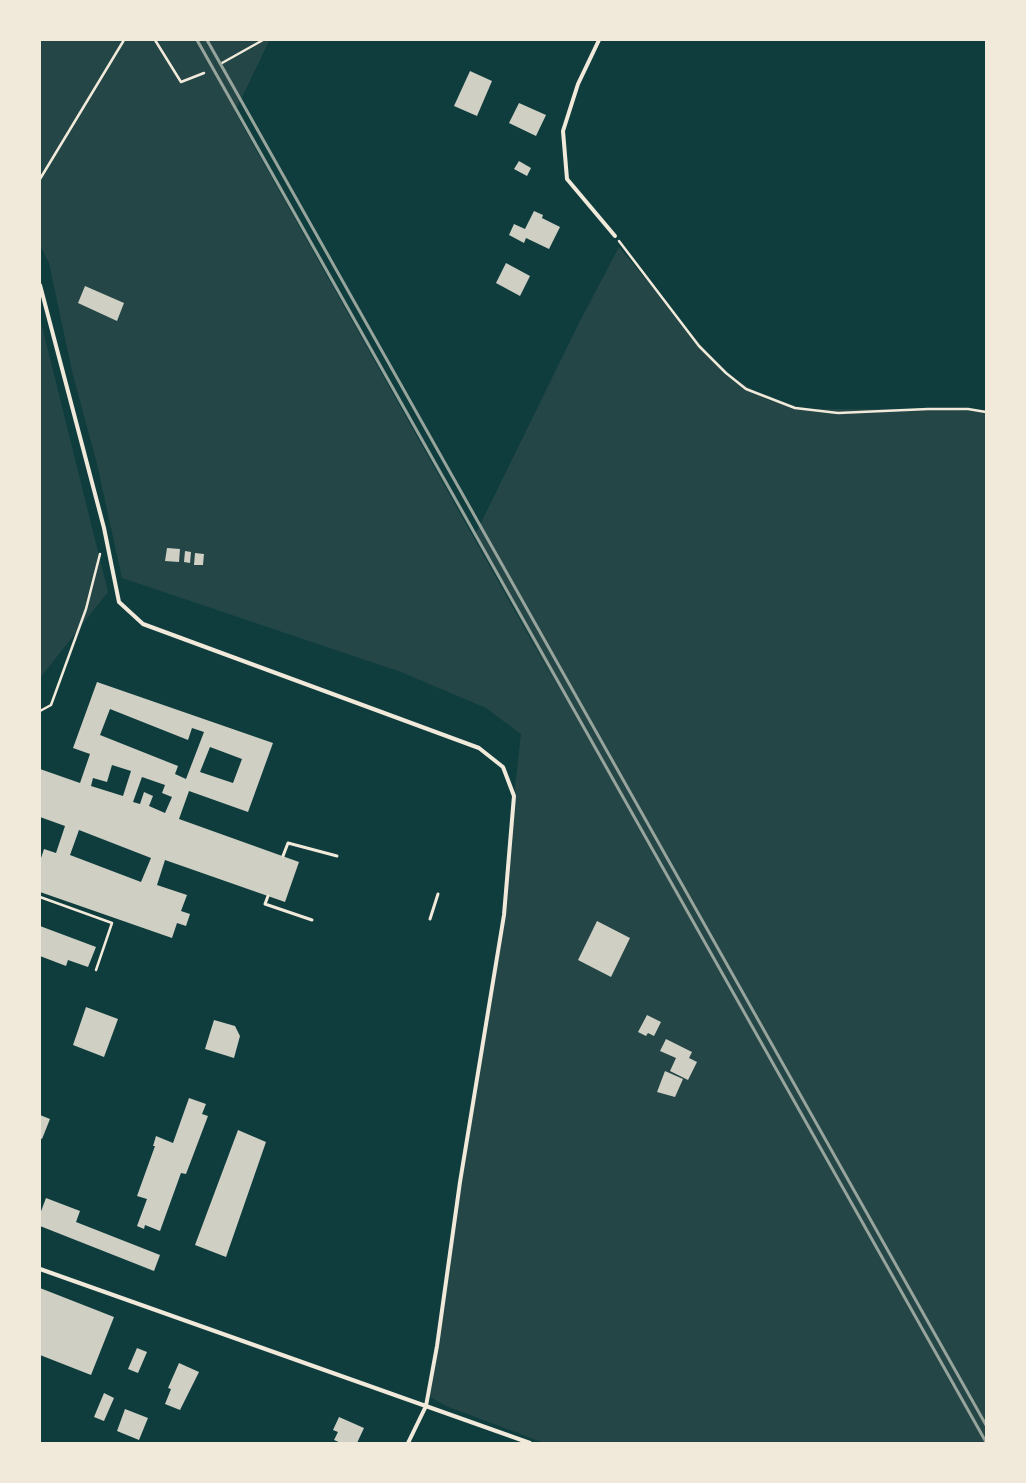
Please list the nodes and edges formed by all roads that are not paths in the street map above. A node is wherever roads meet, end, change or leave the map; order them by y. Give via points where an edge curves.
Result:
1 (599, 40) edge
2 (615, 236) road end
3 (40, 285) edge
4 (283, 856) dead end
5 (337, 856) dead end
6 (438, 894) dead end
7 (268, 896) dead end
8 (430, 919) dead end
9 (312, 920) dead end
10 (40, 1269) edge
11 (426, 1406) junction
12 (408, 1443) edge
13 (530, 1443) edge

1 - 2 street via 578,84 564,131 567,179
3 - 11 street via 104,528 119,602 143,624 479,748 503,768 514,796 504,915
4 - 5 lane via 288,843
6 - 8 lane
7 - 9 lane via 265,904
10 - 11 street
11 - 12 street
11 - 13 street

